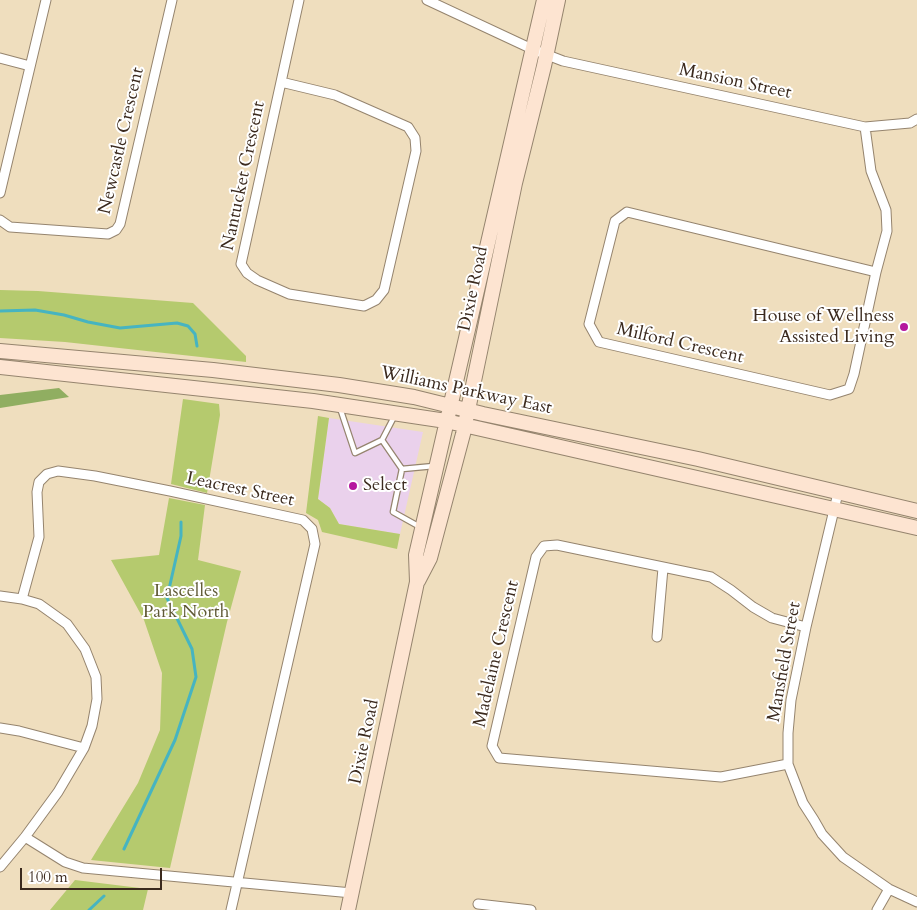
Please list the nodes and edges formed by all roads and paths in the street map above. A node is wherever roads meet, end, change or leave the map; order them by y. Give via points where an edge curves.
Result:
1 (46, 0) edge
2 (172, 0) edge
3 (299, 0) edge
4 (427, 0) edge
5 (544, 0) edge
6 (558, 0) edge
7 (532, 49) junction
8 (546, 55) junction
9 (0, 58) edge
10 (30, 66) junction
11 (281, 82) junction
12 (917, 119) edge
13 (865, 127) junction
14 (0, 193) edge
15 (0, 220) edge
16 (876, 272) junction
17 (0, 351) edge
18 (0, 367) edge
19 (339, 404) junction
20 (450, 405) junction
21 (468, 410) junction
22 (397, 413) junction
23 (446, 421) junction
24 (465, 425) junction
25 (382, 440) junction
26 (436, 466) junction
27 (402, 469) junction
28 (838, 493) junction
29 (834, 509) junction
30 (917, 511) edge
31 (917, 528) edge
32 (422, 529) junction
33 (663, 568) junction
34 (417, 582) junction
35 (0, 596) edge
36 (22, 599) junction
37 (806, 627) junction
38 (657, 637) dead end
39 (0, 728) edge
40 (84, 748) junction
41 (788, 764) junction
42 (25, 837) junction
43 (0, 867) edge
44 (236, 884) junction
45 (889, 889) junction
46 (352, 894) junction
47 (917, 902) edge
48 (478, 904) dead end
49 (231, 910) edge
50 (348, 910) edge
51 (531, 910) edge
52 (877, 910) edge

1 - 10 street
2 - 15 street, Newcastle Crescent via 116,230 108,234 10,227
3 - 11 street, Nantucket Crescent
4 - 7 street, Mansion Street
5 - 7 main road, Dixie Road
6 - 8 main road, Dixie Road
7 - 8 street, Mansion Street
7 - 20 main road, Dixie Road
8 - 13 street, Mansion Street
8 - 21 main road, Dixie Road via 515,183
9 - 10 street
10 - 14 street
11 - 11 street, Nantucket Crescent via 241,264 257,280 288,294 364,306 376,300 384,290 416,151 415,138 408,127 334,95
12 - 13 street, Mansion Street via 910,123
13 - 16 street, Milford Crescent via 871,171 886,210 888,231
16 - 16 street, Milford Crescent via 849,389 830,396 599,342 589,324 615,221 627,212
17 - 20 main road, Williams Parkway East via 330,384
18 - 19 main road, Williams Parkway East
19 - 22 main road, Williams Parkway East
19 - 25 lane via 355,453
20 - 21 main road, Williams Parkway East
20 - 23 main road, Dixie Road
21 - 24 main road, Dixie Road
21 - 28 main road, Williams Parkway East via 698,459
22 - 23 main road, Williams Parkway East
22 - 25 lane
23 - 24 main road, Williams Parkway East
23 - 26 main road, Dixie Road
24 - 29 main road, Williams Parkway East
24 - 34 main road, Dixie Road via 430,558
25 - 27 lane
26 - 27 lane
26 - 32 main road, Dixie Road
27 - 32 lane via 393,512
28 - 29 street, Mansfield Street
28 - 30 main road, Williams Parkway East
29 - 31 main road, Williams Parkway East
29 - 37 street, Mansfield Street
32 - 34 main road, Dixie Road via 416,555
33 - 37 street, Madelaine Crescent via 711,577 753,608 772,618
33 - 38 street
33 - 41 street, Madelaine Crescent via 557,545 544,546 536,557 492,746 499,758 721,777
34 - 46 main road, Dixie Road
35 - 36 street
36 - 40 street via 55,614 86,649 96,677 97,699
36 - 44 street, Leacrest Street via 39,537 37,492 47,474 58,471 303,520 312,529 314,544
37 - 41 street, Mansfield Street via 791,700
39 - 40 street
40 - 42 street via 58,792
41 - 45 street, Mansfield Street via 804,803 822,834 843,857
42 - 43 street
42 - 44 street via 65,862 83,868
44 - 46 street
44 - 49 street, Leacrest Street
45 - 47 street, Mansfield Street
45 - 52 street
46 - 50 main road, Dixie Road
48 - 51 street

